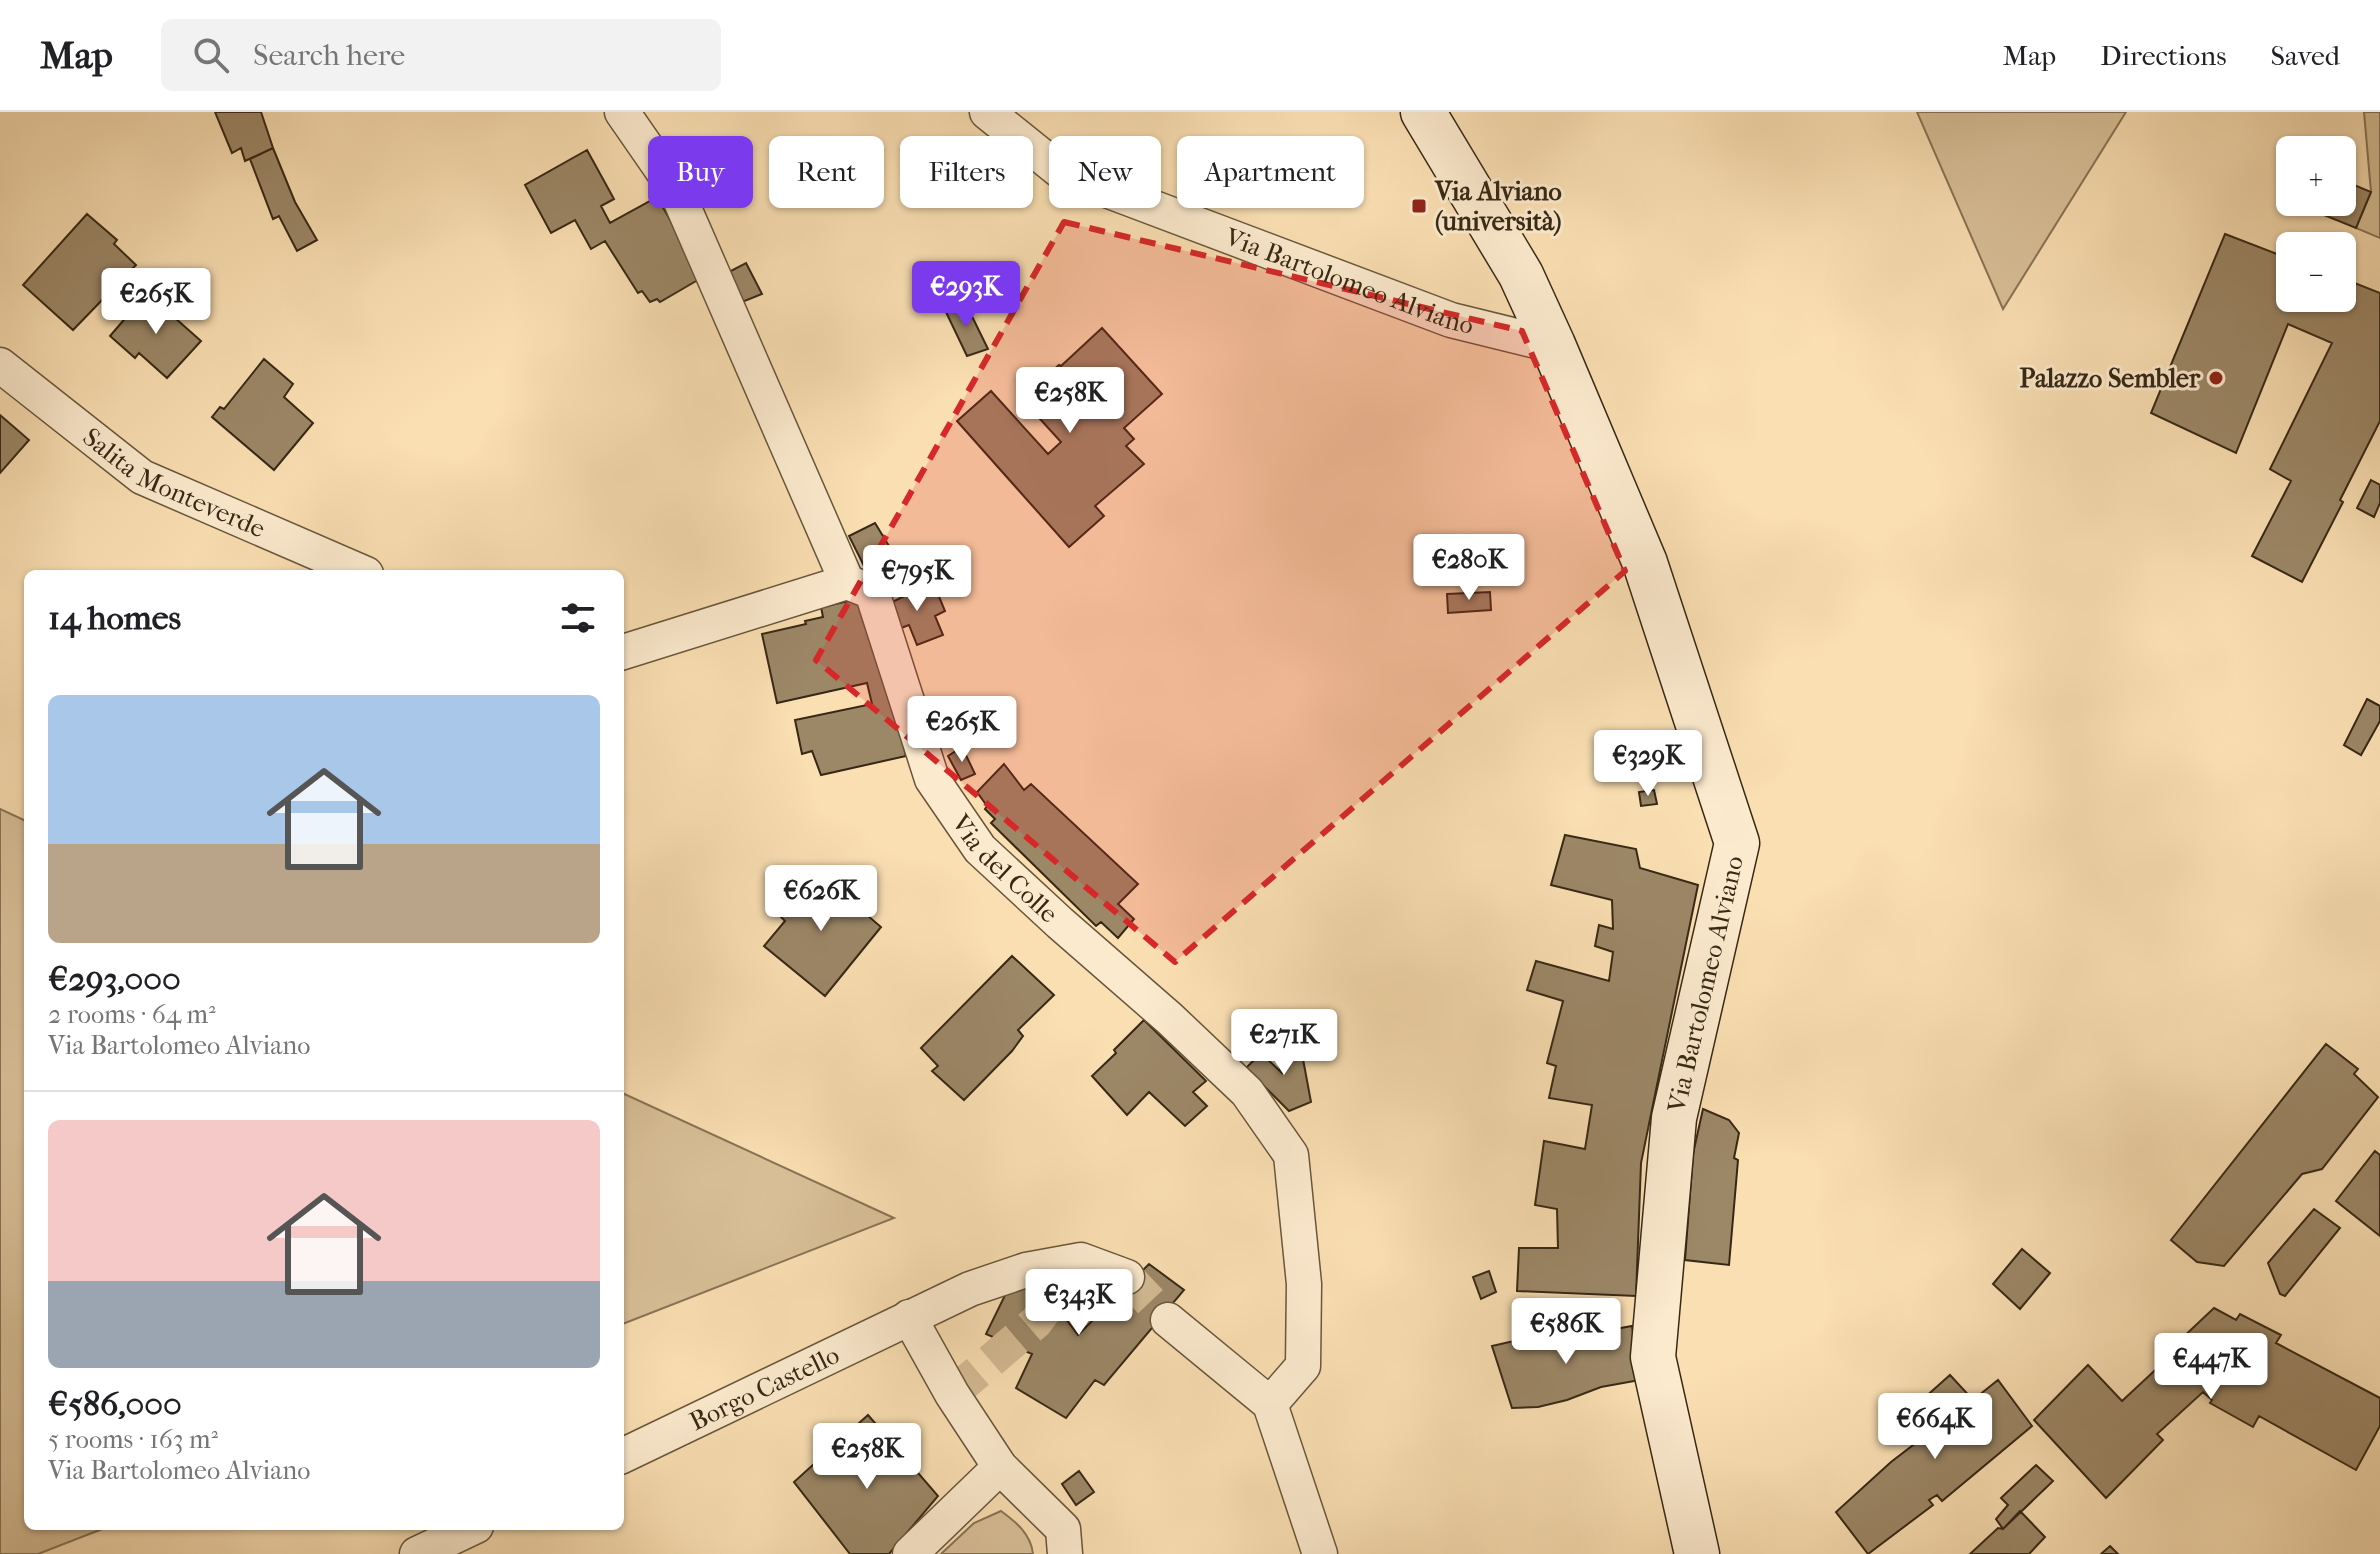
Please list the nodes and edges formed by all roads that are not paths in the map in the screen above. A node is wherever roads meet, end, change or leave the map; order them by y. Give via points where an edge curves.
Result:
1 (622, 112) edge
2 (987, 112) edge
3 (1423, 112) edge
4 (1553, 345) junction
5 (0, 365) edge
6 (357, 570) edge
7 (847, 582) junction
8 (624, 652) edge
9 (1127, 1277) tunnel mouth
10 (909, 1317) junction
11 (1168, 1320) tunnel mouth
12 (1270, 1404) junction
13 (624, 1455) edge
14 (1000, 1467) junction
15 (468, 1530) edge
16 (417, 1554) edge
17 (910, 1554) edge
18 (1065, 1554) edge
19 (1320, 1554) edge
20 (1697, 1554) edge

1 - 7 street, Via del Colle via 676,190
2 - 4 street, Via Bartolomeo Alviano via 1064,174 1451,320
3 - 4 main road, Via Bartolomeo Alviano via 1521,275
4 - 20 main road, Via Bartolomeo Alviano via 1645,563 1737,843 1674,1118 1653,1357
5 - 6 street, Salita Monteverde via 142,477
7 - 8 street
7 - 12 street, Via del Colle via 872,592 932,779 980,849 1247,1092 1291,1155 1304,1284 1303,1366
9 - 10 street, Borgo Castello via 1081,1260 1026,1270
10 - 13 street, Borgo Castello
10 - 14 street
11 - 12 street
12 - 19 street
14 - 17 street
14 - 18 street via 1063,1529
15 - 16 street

